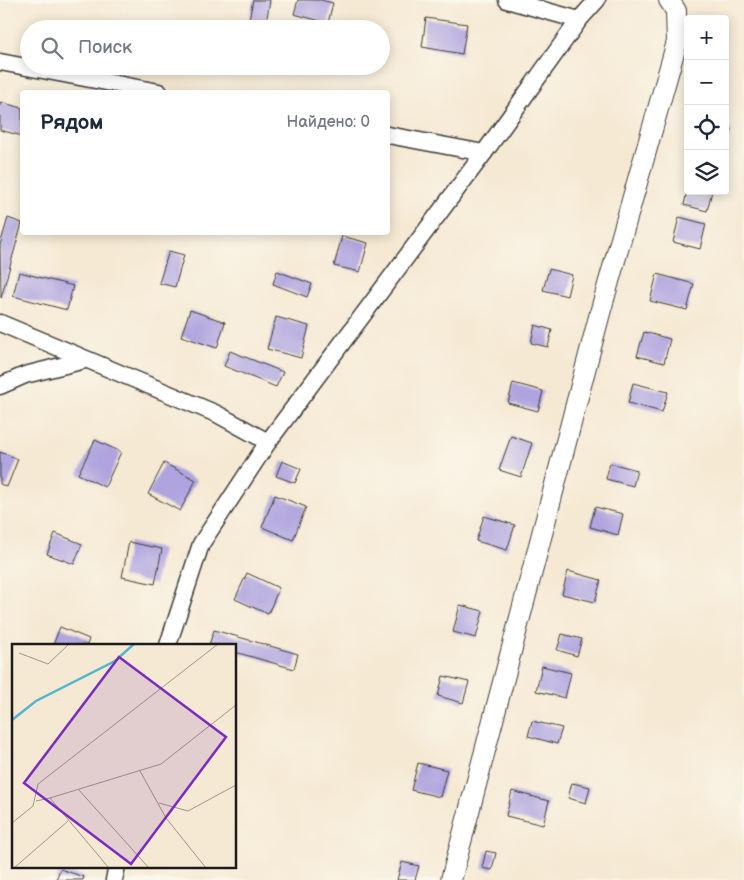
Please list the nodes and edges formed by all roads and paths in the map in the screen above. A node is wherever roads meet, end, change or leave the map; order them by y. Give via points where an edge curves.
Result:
1 (507, 0) edge
2 (596, 0) edge
3 (670, 0) edge
4 (579, 20) junction
5 (0, 62) edge
6 (20, 66) edge
7 (68, 75) edge
8 (147, 90) edge
9 (390, 135) edge
10 (484, 154) junction
11 (0, 323) edge
12 (85, 360) junction
13 (0, 386) edge
14 (268, 442) junction
15 (168, 644) edge
16 (451, 880) edge

1 - 4 street
2 - 4 street
3 - 16 street via 676,11 677,42 600,314
4 - 10 street
5 - 6 street
7 - 8 street
9 - 10 street
10 - 14 street
11 - 12 street
12 - 13 street
12 - 14 street via 217,414
14 - 15 street via 201,544

